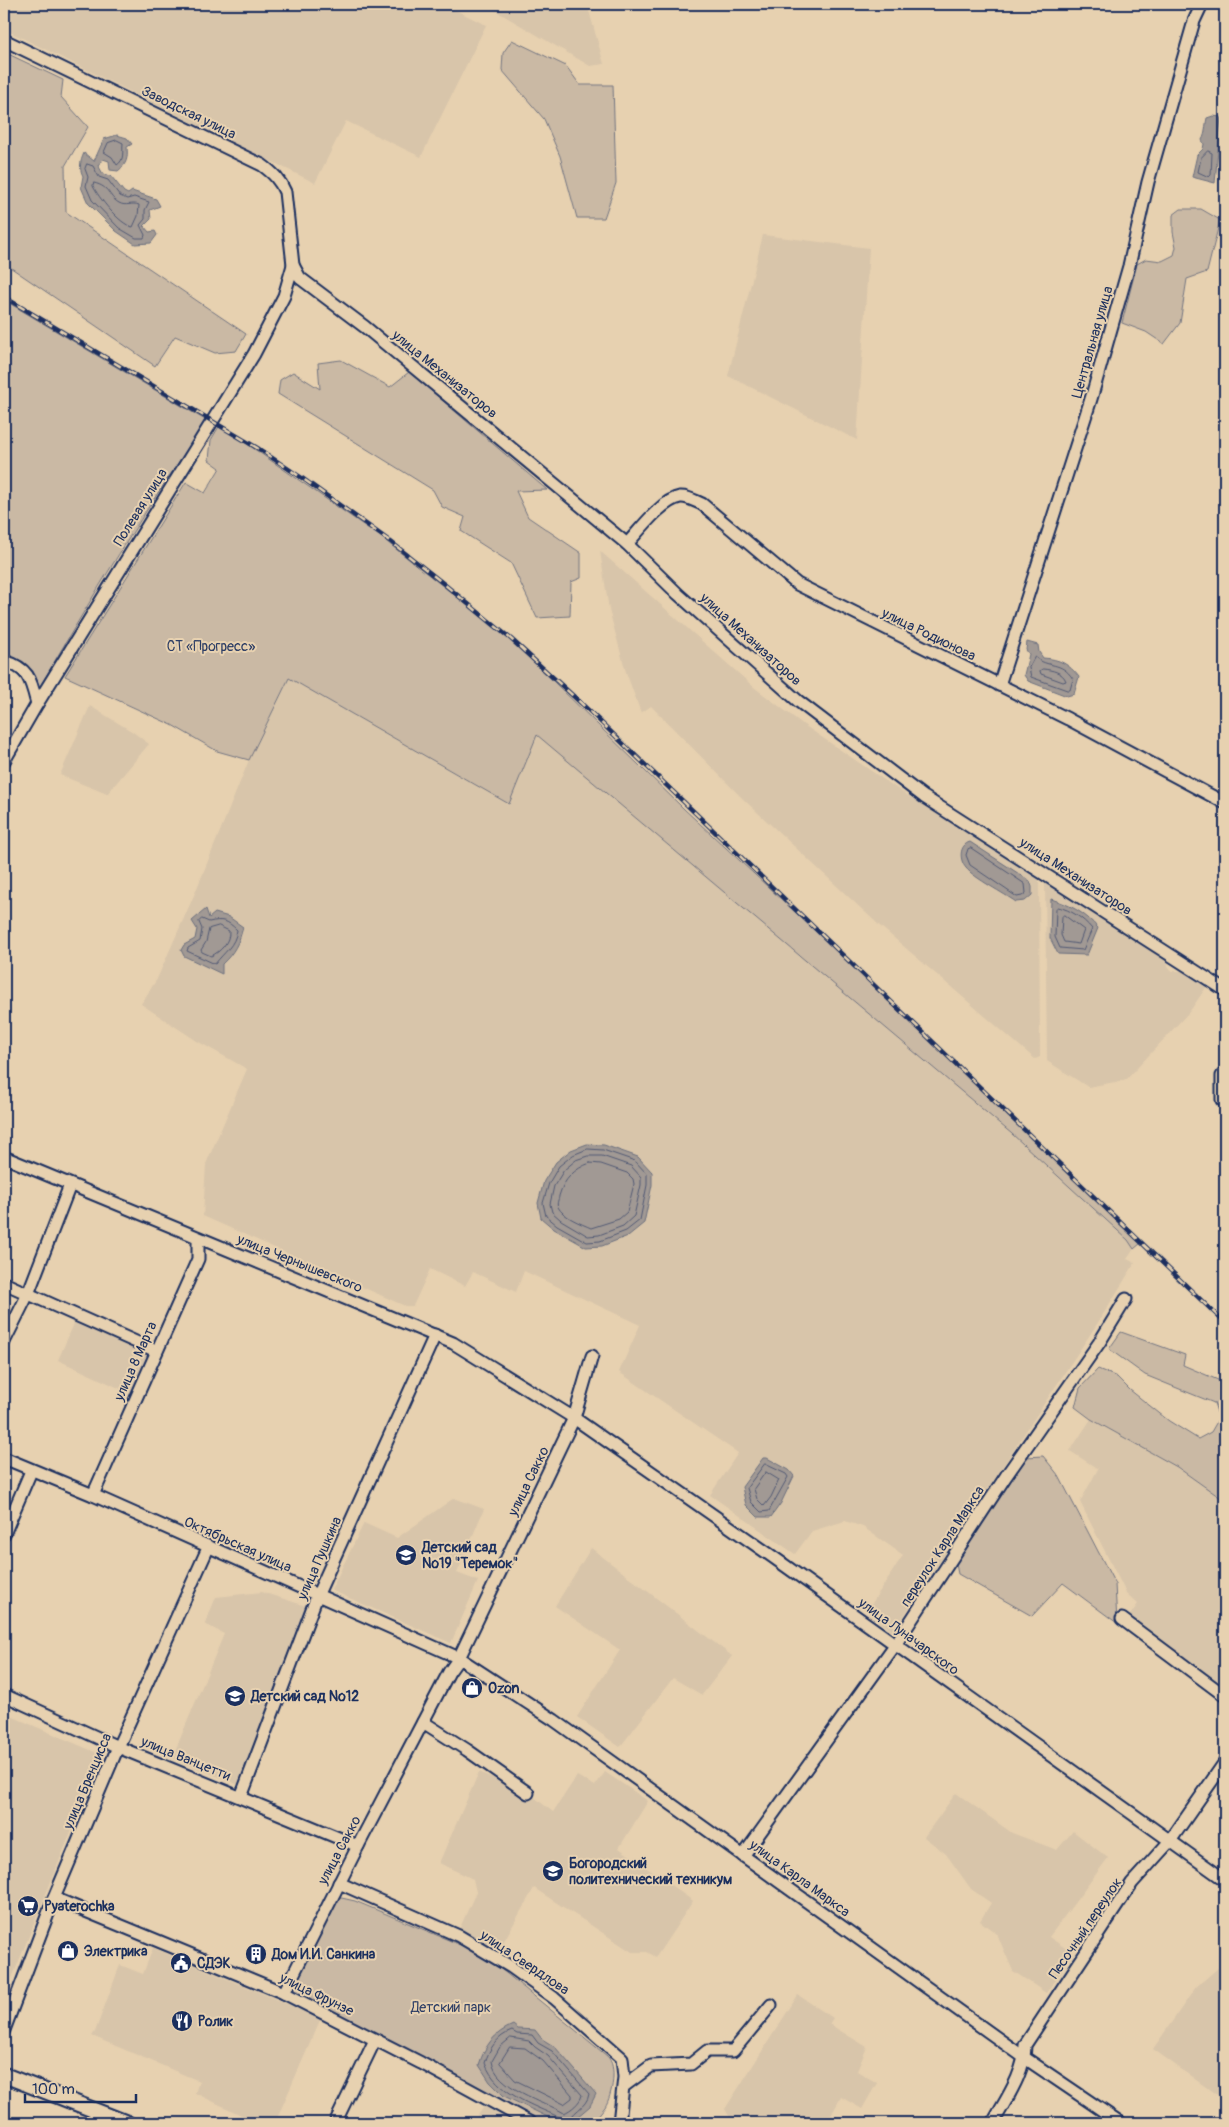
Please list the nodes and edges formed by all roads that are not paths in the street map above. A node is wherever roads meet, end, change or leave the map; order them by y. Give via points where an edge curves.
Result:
1 (1202, 4) edge
2 (4, 40) edge
3 (293, 266) junction
4 (628, 544) junction
5 (4, 661) edge
6 (999, 685) junction
7 (37, 704) junction
8 (4, 761) edge
9 (1225, 803) edge
10 (1225, 990) edge
11 (1225, 1072) edge
12 (1225, 1102) edge
13 (4, 1157) edge
14 (70, 1185) junction
15 (198, 1238) junction
16 (4, 1284) edge
17 (28, 1294) junction
18 (1126, 1299) dead end
19 (434, 1336) junction
20 (4, 1342) edge
21 (156, 1351) junction
22 (592, 1356) dead end
23 (574, 1418) junction
24 (4, 1458) edge
25 (30, 1471) junction
26 (93, 1495) junction
27 (4, 1534) edge
28 (208, 1548) junction
29 (317, 1596) junction
30 (1122, 1619) dead end
31 (895, 1645) junction
32 (459, 1658) junction
33 (4, 1695) edge
34 (1225, 1696) edge
35 (423, 1722) junction
36 (118, 1747) junction
37 (1225, 1762) edge
38 (528, 1793) dead end
39 (241, 1797) junction
40 (1170, 1841) junction
41 (358, 1846) junction
42 (743, 1856) junction
43 (1225, 1880) edge
44 (339, 1883) junction
45 (54, 1898) junction
46 (284, 1993) junction
47 (771, 2005) dead end
48 (4, 2030) edge
49 (375, 2040) junction
50 (1025, 2058) junction
51 (4, 2075) edge
52 (624, 2086) junction
53 (127, 2123) edge
54 (335, 2123) edge
55 (530, 2123) edge
56 (618, 2123) edge
57 (993, 2123) edge
58 (1121, 2123) edge

1 - 6 street, Центральная улица via 1194,21 1148,182 1129,266 1091,400
2 - 3 street, Заводская улица via 262,165 274,174 285,192
3 - 4 street, улица Механизаторов via 300,278 365,327
3 - 7 street, Полевая улица via 284,296 254,354
4 - 6 street, улица Родионова via 670,501 689,498 702,504 797,584
4 - 10 street, улица Механизаторов via 678,594 798,701 924,797
5 - 7 street via 25,671
6 - 9 street, улица Родионова via 1068,718
7 - 8 street, Полевая улица
11 - 12 street via 1222,1076 1222,1100
13 - 14 street, улица Чернышевского
14 - 15 street, улица Чернышевского
14 - 17 street
15 - 19 street, улица Чернышевского
15 - 21 street, улица 8 Марта via 198,1258
16 - 17 street
17 - 20 street
17 - 21 street
18 - 31 street, переулок Карла Маркса
19 - 23 street, улица Чернышевского via 453,1343
19 - 29 street, улица Пушкина
21 - 26 street, улица 8 Марта
22 - 23 street, улица Сакко
23 - 31 street, улица Луначарского
23 - 32 street, улица Сакко
24 - 25 street, Октябрьская улица
25 - 26 street, Октябрьская улица
25 - 27 street
26 - 28 street, Октябрьская улица
28 - 29 street, Октябрьская улица
28 - 36 street, улица Бренцисса
29 - 32 street, Октябрьская улица
29 - 39 street, улица Пушкина
30 - 34 street
31 - 40 street, улица Луначарского
31 - 42 street, переулок Карла Маркса
32 - 35 street, улица Сакко
32 - 42 street, улица Карла Маркса via 554,1720
33 - 36 street, улица Ванцетти
35 - 38 street
35 - 41 street, улица Сакко
36 - 39 street, улица Ванцетти
36 - 45 street, улица Бренцисса
37 - 40 street, Песочный переулок
39 - 41 street, улица Ванцетти
40 - 43 street, улица Луначарского
40 - 50 street, Песочный переулок via 1132,1883 1025,2045
41 - 44 street, улица Сакко
42 - 50 street, улица Карла Маркса
44 - 46 street, улица Сакко
44 - 52 street, улица Свердлова via 450,1932 511,1967 554,1998 622,2058
45 - 46 street, улица Фрунзе
45 - 48 street, улица Бренцисса
46 - 49 street, улица Фрунзе
47 - 52 street via 733,2051 707,2051 691,2064 651,2066
49 - 54 street
49 - 55 street, улица Фрунзе
50 - 57 street, Песочный переулок via 1021,2072
50 - 58 street, улица Карла Маркса
51 - 53 main road
52 - 56 street, улица Свердлова

